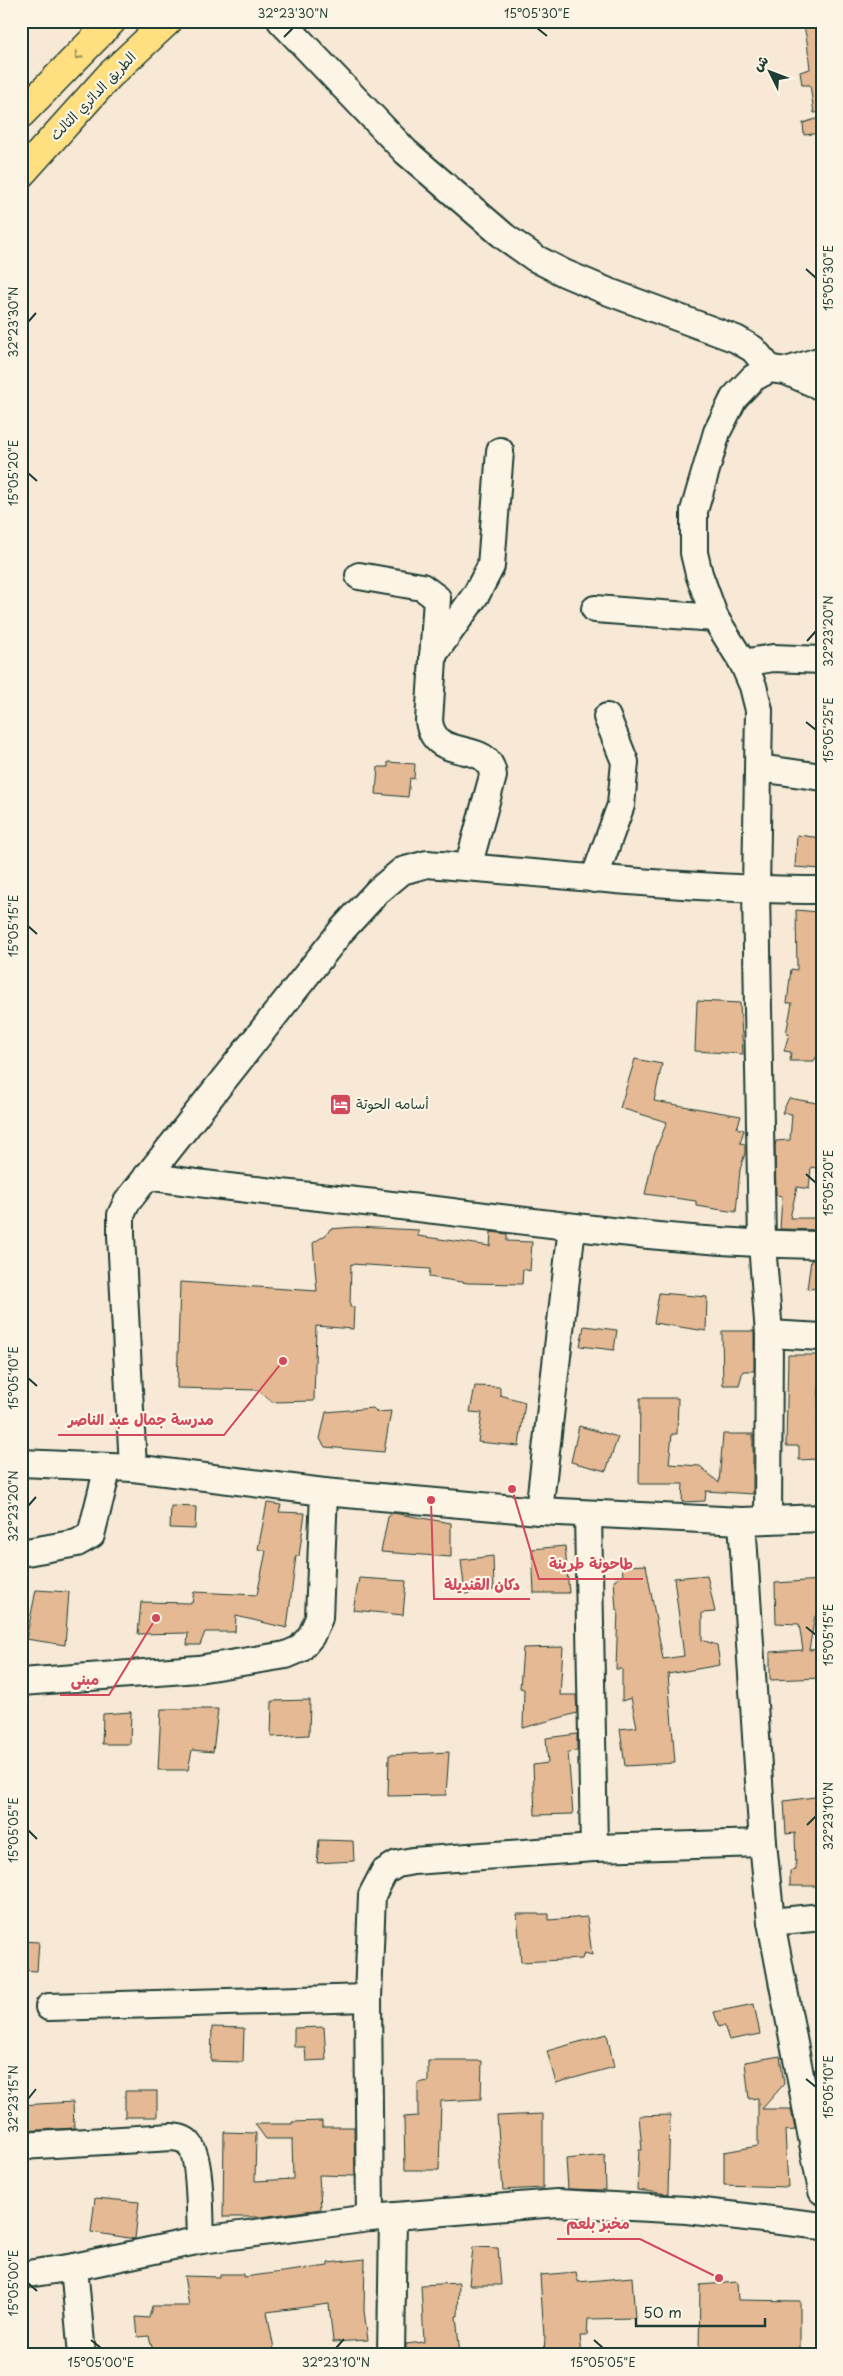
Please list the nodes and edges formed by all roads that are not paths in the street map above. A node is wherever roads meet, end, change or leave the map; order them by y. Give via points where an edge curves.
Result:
1 (112, 21) edge
2 (168, 21) edge
3 (281, 21) edge
4 (21, 114) edge
5 (21, 174) edge
6 (822, 360) edge
7 (778, 370) junction
8 (822, 387) edge
9 (500, 451) dead end
10 (359, 576) dead end
11 (595, 609) dead end
12 (715, 618) junction
13 (433, 655) junction
14 (822, 660) edge
15 (743, 663) junction
16 (606, 717) dead end
17 (759, 768) junction
18 (822, 776) edge
19 (468, 867) junction
20 (594, 880) junction
21 (756, 890) junction
22 (822, 890) edge
23 (147, 1176) junction
24 (572, 1227) junction
25 (762, 1244) junction
26 (822, 1245) edge
27 (769, 1334) junction
28 (822, 1336) edge
29 (21, 1463) edge
30 (121, 1467) junction
31 (324, 1492) junction
32 (539, 1511) junction
33 (588, 1514) junction
34 (822, 1518) edge
35 (768, 1520) junction
36 (742, 1521) junction
37 (21, 1553) edge
38 (21, 1682) edge
39 (763, 1843) junction
40 (594, 1848) junction
41 (822, 1916) edge
42 (771, 1922) junction
43 (368, 1998) junction
44 (49, 2007) dead end
45 (21, 2146) edge
46 (822, 2191) edge
47 (382, 2217) junction
48 (822, 2226) edge
49 (201, 2240) junction
50 (74, 2267) junction
51 (21, 2275) edge
52 (82, 2355) edge
53 (391, 2355) edge

1 -> 4 main road
2 - 5 main road, الطريق الدائري الثالث via 109,76
3 - 7 street via 406,152 505,237 564,273 736,339
6 - 7 street
7 - 8 street
7 - 12 street via 753,378 734,398 717,432 694,511 694,553
9 - 13 street via 491,566 477,593
10 - 13 street via 422,587 437,598
11 - 12 street
12 - 15 street
13 - 19 street via 430,734 440,744 487,759 492,766 493,776
14 - 15 street via 773,658
15 - 17 street via 759,710
16 - 20 street via 625,762 621,806
17 - 18 street
17 - 21 street
19 - 20 street
19 - 23 street via 427,864 402,871 377,892 342,930
20 - 21 street
21 - 22 street
21 - 25 street
23 - 24 street
23 - 30 street via 133,1192 121,1216
24 - 25 street
24 - 32 street
25 - 26 street
25 - 27 street
27 - 28 street
27 - 35 street
29 - 30 street
30 - 31 street
30 - 37 street via 90,1535 77,1543
31 - 32 street
31 - 38 street via 319,1618 311,1636 300,1649 286,1655 198,1669
32 - 33 street
33 - 36 street
33 - 40 street
34 - 35 street
35 - 36 street
36 - 39 street
39 - 40 street
39 - 42 street
40 - 43 street via 396,1864 384,1872 372,1895
41 - 42 street
42 - 46 street
43 - 44 street
43 - 47 street
45 - 49 street via 182,2138 189,2143 196,2158
47 - 48 street via 557,2204 687,2210
47 - 49 street
47 - 53 street
49 - 50 street
50 - 51 street
50 - 52 street

